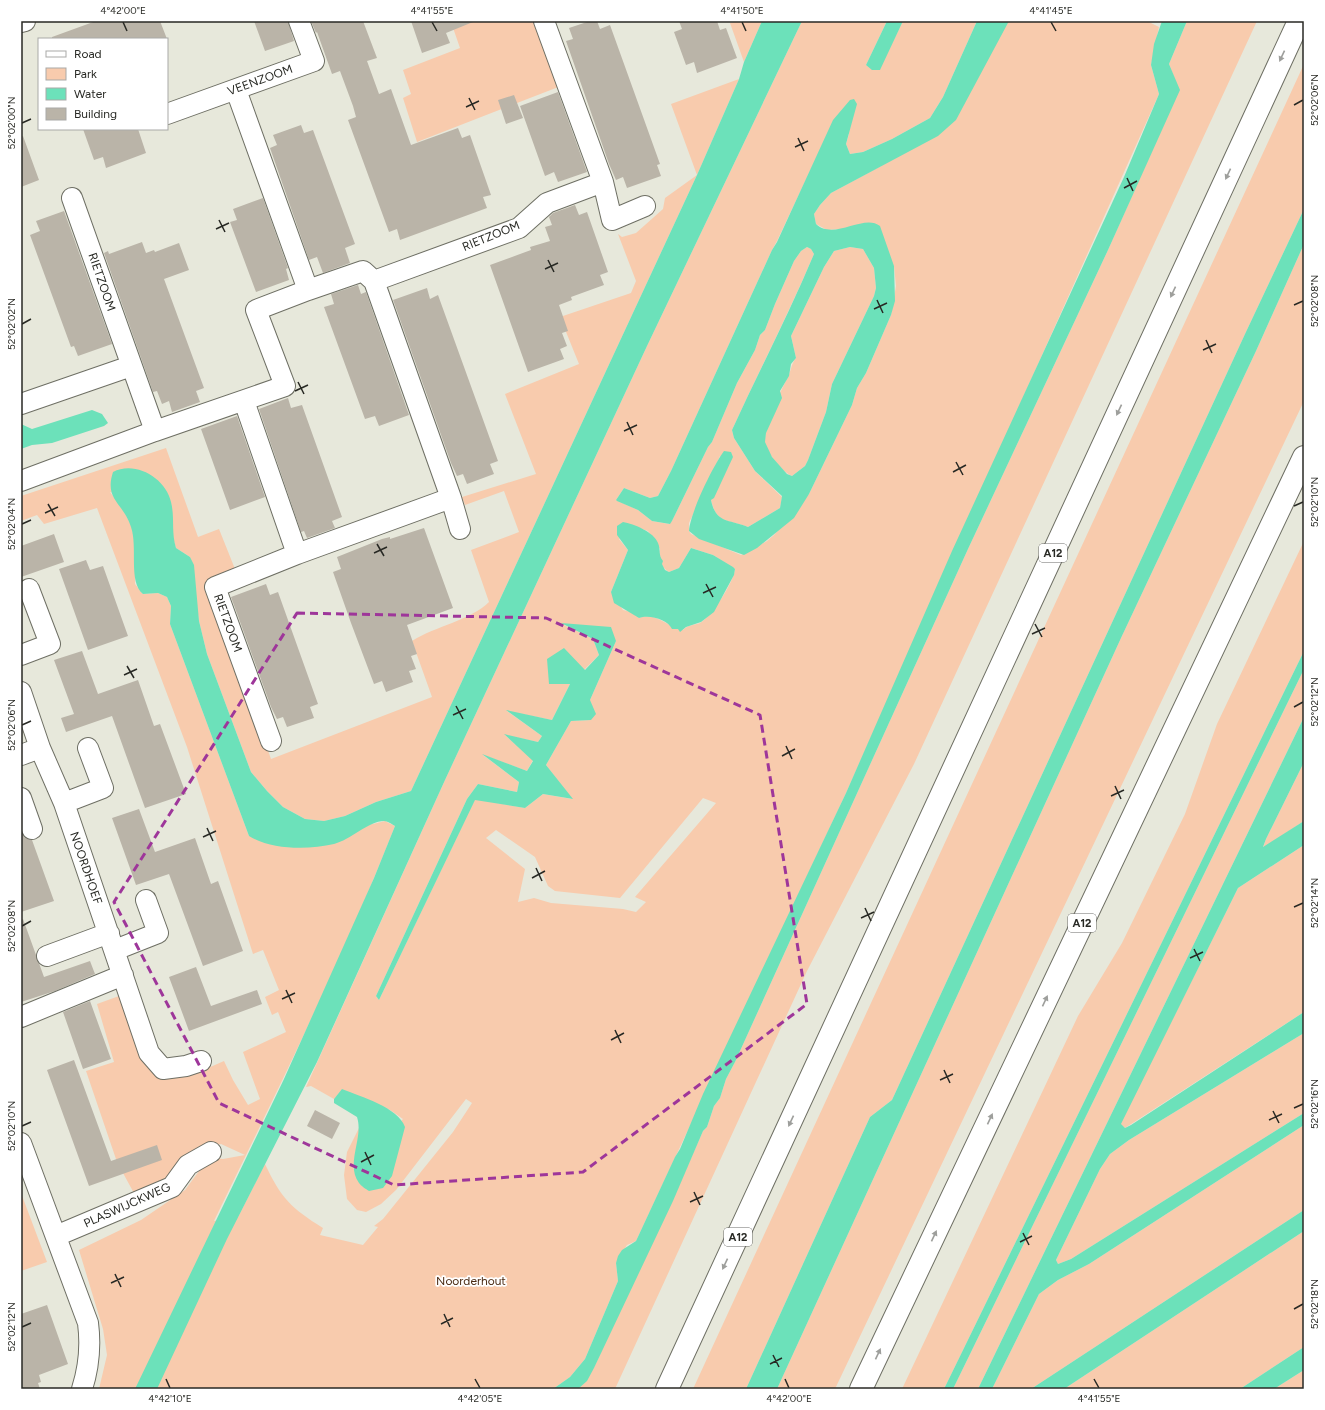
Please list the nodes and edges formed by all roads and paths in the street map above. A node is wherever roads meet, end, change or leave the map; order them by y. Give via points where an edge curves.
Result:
1 (25, 21) edge
2 (299, 21) edge
3 (544, 21) edge
4 (1298, 21) edge
5 (21, 22) edge
6 (236, 90) junction
7 (168, 114) edge
8 (603, 182) junction
9 (72, 198) dead end
10 (645, 206) dead end
11 (374, 281) junction
12 (308, 290) junction
13 (131, 366) junction
14 (244, 401) junction
15 (21, 404) edge
16 (156, 431) junction
17 (1304, 457) edge
18 (21, 481) edge
19 (451, 498) junction
20 (460, 529) dead end
21 (297, 554) junction
22 (29, 589) dead end
23 (21, 655) edge
24 (21, 692) edge
25 (271, 742) dead end
26 (40, 748) junction
27 (88, 748) dead end
28 (21, 755) edge
29 (21, 798) edge
30 (64, 803) junction
31 (32, 829) dead end
32 (146, 900) dead end
33 (112, 942) junction
34 (47, 956) dead end
35 (123, 975) junction
36 (21, 1017) edge
37 (201, 1061) dead end
38 (22, 1151) edge
39 (210, 1152) dead end
40 (56, 1236) junction
41 (82, 1389) edge
42 (667, 1389) edge
43 (861, 1389) edge

1 - 5 street
2 - 6 street, VEENZOOM via 314,61
3 - 8 street
4 -> 42 highway, A12
6 - 7 street, VEENZOOM
6 - 12 street
8 - 10 street via 612,220
8 - 11 street, RIETZOOM via 547,203 519,228
9 - 13 street, RIETZOOM
11 - 12 street via 363,271
11 - 19 street
12 - 14 street via 256,310 285,386
13 - 15 street
13 - 16 street, RIETZOOM
14 - 16 street
14 - 21 street
16 - 18 street
43 -> 17 highway, A12
19 - 20 street
19 - 21 street, RIETZOOM
21 - 25 street, RIETZOOM via 215,587
22 - 23 street via 50,644
24 - 26 street, NOORDHOEF
26 - 28 street
26 - 30 street, NOORDHOEF
27 - 30 street via 103,788
29 - 31 street
30 - 33 street, NOORDHOEF
32 - 33 street via 158,933
33 - 34 street
33 - 35 street, NOORDHOEF
35 - 36 street
35 - 37 street, NOORDHOEF via 149,1053 163,1068 186,1066
38 - 40 street
39 - 40 street, PLASWIJCKWEG via 188,1165 172,1187
40 - 41 street via 88,1323 89,1358

